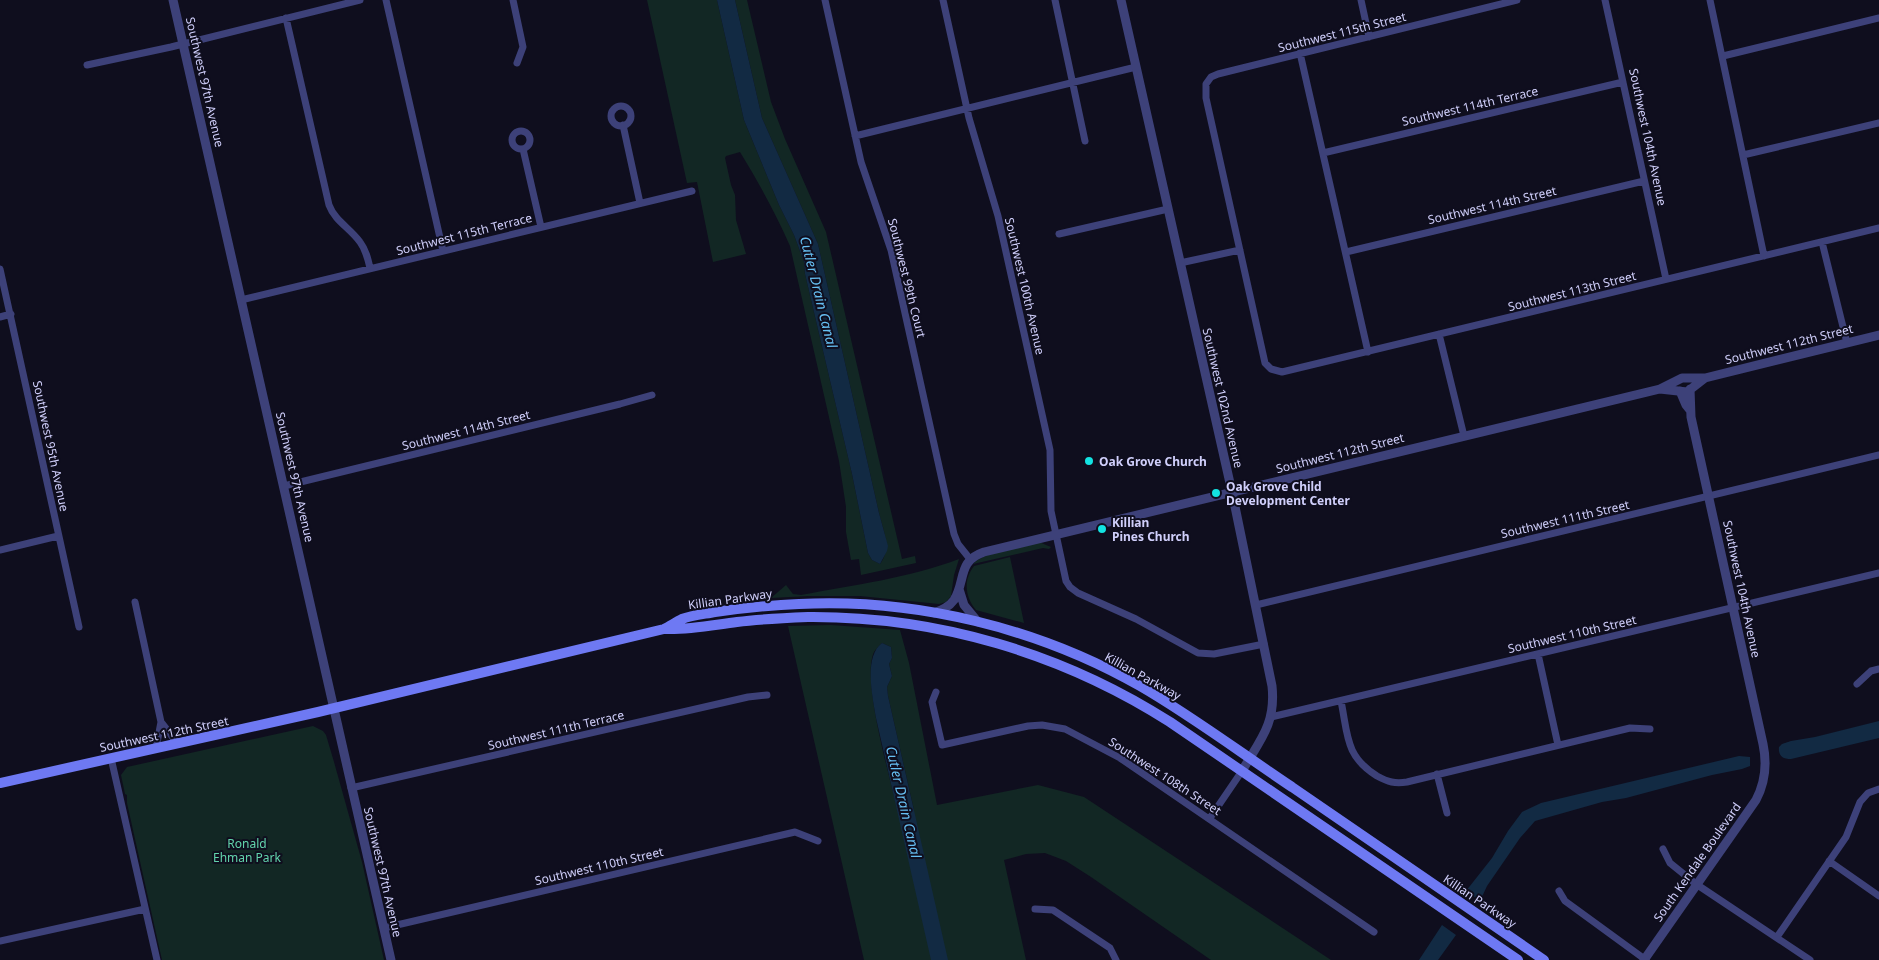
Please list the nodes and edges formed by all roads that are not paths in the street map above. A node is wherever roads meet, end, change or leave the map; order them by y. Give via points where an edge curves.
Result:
1 (173, 0) edge
2 (360, 0) edge
3 (386, 0) edge
4 (513, 0) edge
5 (825, 0) edge
6 (943, 0) edge
7 (1055, 0) edge
8 (1121, 0) edge
9 (1361, 0) edge
10 (1517, 0) edge
11 (1605, 0) edge
12 (1710, 0) edge
13 (286, 18) junction
14 (1879, 18) edge
15 (1369, 37) junction
16 (184, 43) junction
17 (1300, 53) junction
18 (1722, 56) junction
19 (517, 63) dead end
20 (87, 65) dead end
21 (1136, 67) junction
22 (1623, 82) junction
23 (1073, 83) junction
24 (967, 109) junction
25 (1879, 123) edge
26 (623, 125) dead end
27 (855, 136) junction
28 (1085, 141) dead end
29 (524, 149) dead end
30 (1323, 153) junction
31 (1743, 155) junction
32 (1644, 181) junction
33 (692, 191) dead end
34 (640, 203) junction
35 (1168, 209) junction
36 (541, 227) junction
37 (1879, 228) edge
38 (1059, 234) dead end
39 (1822, 242) junction
40 (1240, 250) junction
41 (443, 251) junction
42 (1346, 252) junction
43 (1764, 256) junction
44 (1180, 263) junction
45 (370, 268) junction
46 (0, 269) edge
47 (1666, 280) junction
48 (241, 300) junction
49 (11, 314) junction
50 (0, 317) edge
51 (1439, 334) junction
52 (1879, 335) edge
53 (1847, 343) junction
54 (1368, 352) junction
55 (1687, 384) junction
56 (1660, 389) junction
57 (1680, 391) junction
58 (652, 395) dead end
59 (1690, 410) junction
60 (1464, 436) junction
61 (1879, 456) edge
62 (284, 486) junction
63 (1232, 492) junction
64 (1709, 497) junction
65 (1055, 534) junction
66 (58, 536) junction
67 (0, 550) edge
68 (970, 559) junction
69 (1879, 573) edge
70 (959, 588) junction
71 (135, 602) dead end
72 (1256, 605) junction
73 (1733, 608) junction
74 (934, 613) junction
75 (978, 622) junction
76 (79, 627) dead end
77 (664, 629) junction
78 (1264, 644) junction
79 (1538, 654) junction
80 (1879, 669) edge
81 (1857, 684) dead end
82 (936, 692) dead end
83 (767, 695) dead end
84 (1341, 701) junction
85 (333, 708) junction
86 (1271, 717) junction
87 (161, 722) junction
88 (1650, 729) dead end
89 (178, 744) junction
90 (1558, 745) junction
91 (156, 748) junction
92 (111, 758) junction
93 (1249, 758) junction
94 (1242, 771) junction
95 (1437, 774) junction
96 (1764, 775) joint
97 (0, 784) edge
98 (351, 788) junction
99 (1879, 789) edge
100 (1447, 813) dead end
101 (1210, 818) junction
102 (818, 841) dead end
103 (1662, 849) dead end
104 (1829, 861) junction
105 (1696, 884) junction
106 (1559, 890) dead end
107 (1879, 896) edge
108 (145, 909) junction
109 (1036, 910) dead end
110 (384, 928) junction
111 (1374, 932) dead end
112 (1778, 937) junction
113 (0, 941) edge
114 (157, 960) edge
115 (391, 960) edge
116 (1116, 960) edge
117 (1518, 960) edge
118 (1544, 960) edge
119 (1645, 960) edge
120 (1810, 960) edge

1 - 16 street, Southwest 97th Avenue
2 - 13 street
3 - 41 street
4 - 19 street via 523,46
5 - 27 street, Southwest 99th Court
6 - 24 street, Southwest 100th Avenue
7 - 23 street
8 - 21 street, Southwest 102nd Avenue
9 - 15 street
10 - 15 street, Southwest 115th Street
11 - 22 street, Southwest 104th Avenue
12 - 18 street
13 - 16 street
13 - 45 street via 328,205 363,246
14 - 18 street
15 - 17 street, Southwest 115th Street
16 - 20 street
16 - 48 street, Southwest 97th Avenue
17 - 30 street
17 - 40 street, Southwest 115th Street via 1215,76 1206,84 1210,120
18 - 31 street
21 - 23 street
21 - 35 street, Southwest 102nd Avenue
22 - 30 street, Southwest 114th Terrace
22 - 32 street, Southwest 104th Avenue
23 - 24 street
23 - 28 street
24 - 27 street
24 - 65 street, Southwest 100th Avenue via 998,216 1049,445 1049,497
25 - 31 street
26 - 34 street
27 - 68 street, Southwest 99th Court via 889,244 956,539
29 - 36 street
30 - 42 street
31 - 43 street
32 - 42 street, Southwest 114th Street
32 - 47 street, Southwest 104th Avenue
33 - 34 street, Southwest 115th Terrace
34 - 36 street, Southwest 115th Terrace
35 - 38 street
35 - 44 street, Southwest 102nd Avenue
36 - 41 street, Southwest 115th Terrace
37 - 39 street, Southwest 113th Street
39 - 43 street, Southwest 113th Street
39 - 53 street
40 - 44 street
40 - 54 street, Southwest 113th Street via 1265,363 1271,369 1282,372
41 - 45 street, Southwest 115th Terrace
42 - 54 street
43 - 47 street, Southwest 113th Street
44 - 63 street, Southwest 102nd Avenue
45 - 48 street, Southwest 115th Terrace
46 - 49 street, Southwest 95th Avenue
47 - 51 street, Southwest 113th Street
48 - 62 street, Southwest 97th Avenue
49 - 50 street
49 - 66 street, Southwest 95th Avenue
51 - 54 street, Southwest 113th Street
51 - 60 street
52 - 53 street, Southwest 112th Street
53 - 55 street, Southwest 112th Street via 1705,378 1701,383
55 - 56 street, Southwest 112th Street
55 - 57 street, Southwest 112th Street via 1685,392
55 - 59 street, Southwest 104th Avenue via 1692,404
56 - 57 street, Southwest 112th Street
56 - 60 street, Southwest 112th Street
57 - 59 street, Southwest 104th Avenue
58 - 62 street, Southwest 114th Street
59 - 64 street, Southwest 104th Avenue
60 - 63 street, Southwest 112th Street
61 - 64 street, Southwest 111th Street
62 - 85 street, Southwest 97th Avenue
63 - 65 street, Southwest 112th Street
63 - 72 street, Southwest 102nd Avenue
64 - 72 street, Southwest 111th Street
64 - 73 street, Southwest 104th Avenue
65 - 68 street, Southwest 112th Street via 984,552
65 - 78 street, Southwest 100th Avenue via 1066,581 1078,593 1136,619 1198,653 1214,654
66 - 67 street
66 - 76 street, Southwest 95th Avenue
68 - 70 street
69 - 73 street, Southwest 110th Street
70 - 74 street via 950,604
70 - 75 street via 964,605
71 - 87 street
72 - 78 street, Southwest 102nd Avenue
73 - 79 street, Southwest 110th Street
73 - 96 street, Southwest 104th Avenue via 1764,749
74 - 75 main road, Killian Parkway
74 - 77 main road, Killian Parkway via 856,604 771,605 683,619
75 - 93 main road, Killian Parkway via 1030,637 1106,668 1166,702
77 - 85 main road, Killian Parkway
77 - 94 main road, Killian Parkway via 762,620 832,618 907,624 977,638 1039,656 1112,688 1158,714
78 - 86 street, Southwest 102nd Avenue via 1272,686
79 - 84 street, Southwest 110th Street
79 - 90 street
80 - 81 street via 1871,671
82 - 101 street, Southwest 108th Street via 932,702 942,745 1028,726 1065,729 1120,758
83 - 98 street, Southwest 111th Terrace
84 - 86 street, Southwest 110th Street
84 - 95 street via 1352,751 1376,776 1397,783
85 - 89 main road, Southwest 112th Street
85 - 98 street, Southwest 97th Avenue
86 - 93 street, Southwest 102nd Avenue
87 - 89 street
87 - 91 street
88 - 90 street via 1630,728
89 - 91 main road, Southwest 112th Street
90 - 95 street
91 - 92 main road, Southwest 112th Street
92 - 97 main road, Southwest 112th Street
92 - 108 street
93 - 94 street, Southwest 102nd Avenue
93 - 118 main road, Killian Parkway
94 - 101 street, Southwest 102nd Avenue
94 - 117 main road, Killian Parkway
95 - 100 street
96 - 105 street, South Kendale Boulevard via 1756,800
98 - 110 street, Southwest 97th Avenue
99 - 104 street via 1862,799 1851,827
101 - 111 street, Southwest 108th Street
102 - 110 street, Southwest 110th Street via 795,832
103 - 105 street via 1670,863
104 - 107 street
104 - 112 street
105 - 112 street
105 - 119 street, South Kendale Boulevard
106 - 119 street via 1565,902
108 - 113 street
108 - 114 street
109 - 116 street via 1052,910 1110,948
110 - 115 street, Southwest 97th Avenue
112 - 120 street

